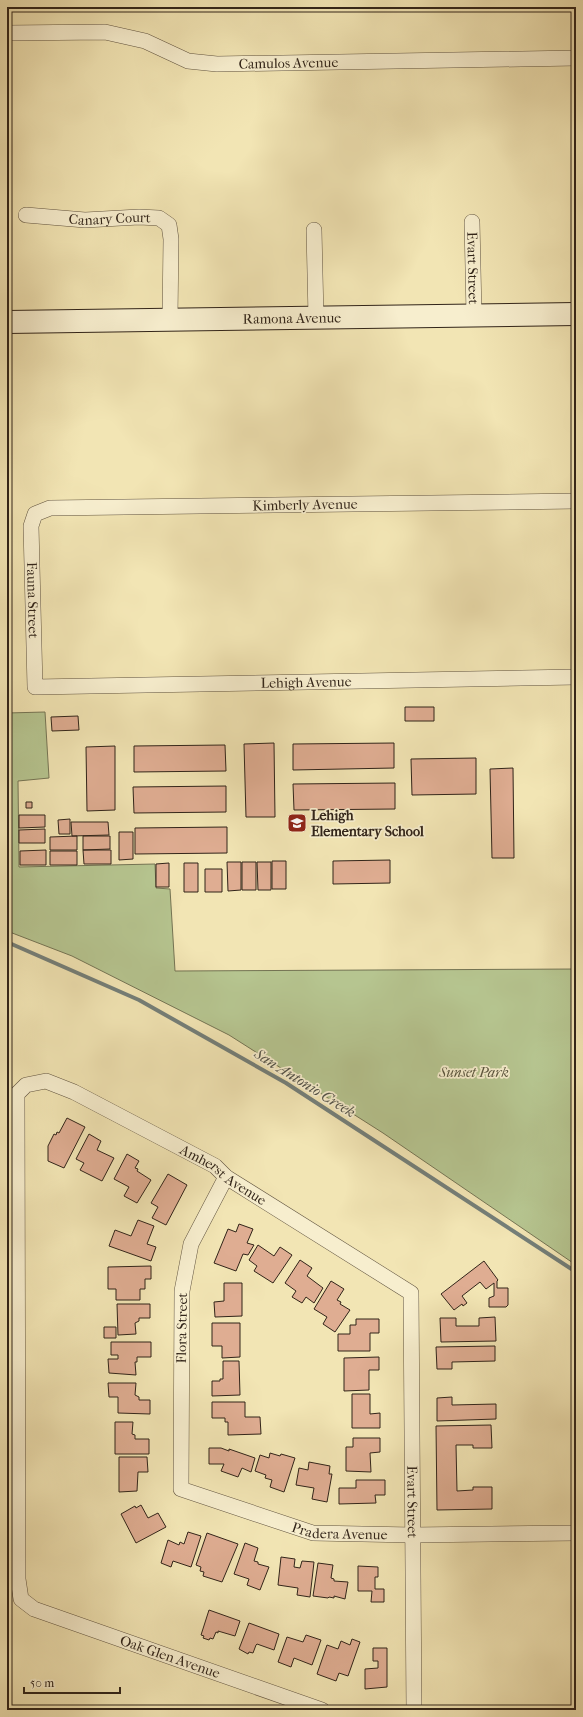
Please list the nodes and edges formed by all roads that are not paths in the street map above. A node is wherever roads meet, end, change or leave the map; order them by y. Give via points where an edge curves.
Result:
1 (7, 33) edge
2 (576, 58) edge
3 (26, 214) dead end
4 (472, 222) dead end
5 (314, 230) dead end
6 (474, 314) junction
7 (576, 314) edge
8 (316, 317) junction
9 (170, 319) junction
10 (7, 322) edge
11 (576, 501) edge
12 (35, 514) joint
13 (576, 677) edge
14 (36, 687) joint
15 (226, 1177) junction
16 (411, 1293) joint
17 (12, 1387) edge
18 (181, 1489) joint
19 (576, 1532) edge
20 (412, 1535) junction
21 (322, 1710) edge
22 (414, 1710) edge

1 - 2 street, Camulos Avenue via 105,32 145,42 188,61 217,64
3 - 9 street, Canary Court via 85,220 158,218 169,225
4 - 6 street, Evart Street
5 - 8 street
6 - 7 street, Ramona Avenue
6 - 8 street, Ramona Avenue
8 - 9 street, Ramona Avenue
9 - 10 street, Ramona Avenue
11 - 12 street, Kimberly Avenue via 50,508
12 - 14 street, Fauna Street via 31,526
13 - 14 street, Lehigh Avenue
15 - 16 street, Amherst Avenue
15 - 17 street, Amherst Avenue via 215,1166 74,1092 46,1081 26,1085 17,1094
15 - 18 street, Flora Street via 192,1244 182,1291
16 - 20 street, Evart Street
17 - 21 street, Oak Glen Avenue via 18,1579 21,1599 34,1609
18 - 20 street, Pradera Avenue via 313,1533
19 - 20 street, Pradera Avenue
20 - 22 street, Evart Street

